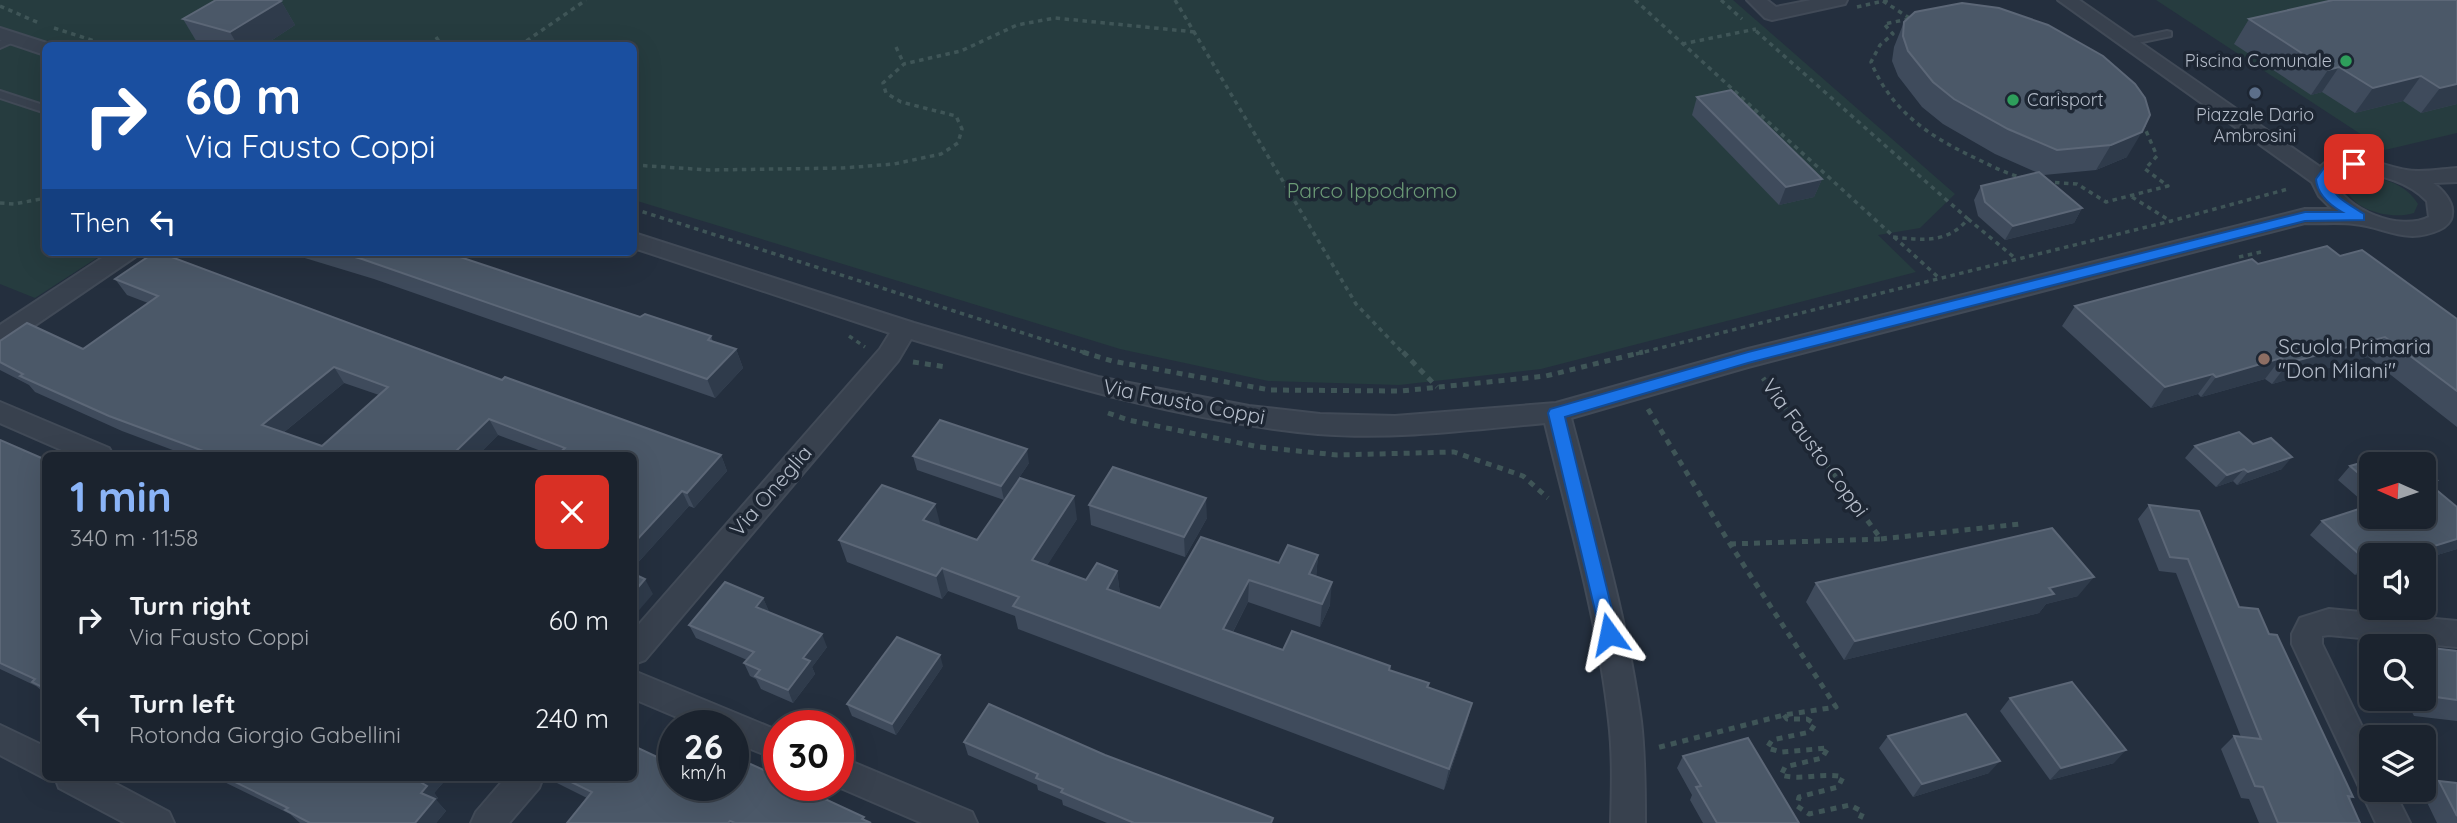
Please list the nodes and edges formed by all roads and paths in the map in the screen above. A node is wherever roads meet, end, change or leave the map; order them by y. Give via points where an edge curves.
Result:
1 (586, 0) edge
2 (1175, 0) edge
3 (1635, 0) edge
4 (1721, 0) edge
5 (1756, 0) edge
6 (1838, 0) edge
7 (2105, 0) edge
8 (1882, 1) edge
9 (2071, 3) edge
10 (0, 6) edge
11 (1921, 18) edge
12 (1909, 19) junction
13 (1195, 32) junction
14 (2167, 34) dead end
15 (436, 37) dead end
16 (5, 39) edge
17 (97, 42) edge
18 (439, 42) edge
19 (525, 42) edge
20 (2128, 42) junction
21 (896, 47) dead end
22 (42, 48) edge
23 (904, 64) junction
24 (0, 94) edge
25 (42, 109) edge
26 (2140, 120) edge
27 (2270, 142) junction
28 (637, 165) edge
29 (2340, 165) junction
30 (2457, 176) edge
31 (2405, 177) junction
32 (2325, 187) junction
33 (2288, 189) dead end
34 (2131, 196) junction
35 (42, 199) edge
36 (0, 203) edge
37 (637, 210) edge
38 (2440, 214) edge
39 (2305, 216) junction
40 (2359, 217) junction
41 (1968, 219) junction
42 (2171, 221) junction
43 (2457, 233) edge
44 (1894, 237) junction
45 (637, 241) edge
46 (2270, 249) dead end
47 (121, 256) edge
48 (2228, 257) dead end
49 (2015, 258) junction
50 (1940, 278) junction
51 (905, 328) junction
52 (0, 337) edge
53 (1748, 358) junction
54 (1438, 387) junction
55 (1638, 392) junction
56 (0, 412) edge
57 (1556, 413) junction
58 (92, 452) edge
59 (2020, 524) dead end
60 (1881, 539) junction
61 (1730, 544) junction
62 (2329, 622) joint
63 (2457, 635) edge
64 (637, 648) edge
65 (637, 686) edge
66 (692, 710) edge
67 (1784, 715) junction
68 (0, 740) edge
69 (2359, 754) edge
70 (1628, 755) junction
71 (42, 762) edge
72 (854, 778) edge
73 (78, 781) edge
74 (524, 781) edge
75 (2382, 802) edge
76 (157, 823) edge
77 (488, 823) edge
78 (960, 823) edge
79 (1628, 823) edge
80 (1858, 823) edge
81 (2393, 823) edge

1 - 19 path
2 - 13 path
3 - 44 path
4 - 41 path
5 - 6 street via 1772,13
7 - 9 street
8 - 12 path
9 - 20 street
10 - 17 path
11 - 12 path
12 - 34 path via 1884,24 1893,34 1871,62 1879,85 1918,128 2014,176 2077,184 2106,202
13 - 23 path via 1036,20 961,51
13 - 54 path via 1356,304
14 - 20 lane
15 - 18 path
16 - 22 street
20 - 27 street
21 - 23 path
23 - 28 path via 883,83 886,93 901,102 956,116 962,129 958,142 941,153 894,164 843,168 709,170
24 - 25 lane
26 - 34 path via 2157,156 2145,169 2168,186
27 - 29 street
27 - 32 street
29 - 31 street via 2371,166
29 - 32 street via 2331,168
30 - 31 street
30 - 38 street
31 - 38 street
32 - 39 street
32 - 40 street
33 - 42 path
34 - 42 path
35 - 36 path
37 - 54 path via 1112,361 1270,390
38 - 40 street, Via Fausto Coppi via 2396,228
38 - 43 street
39 - 40 street, Via Fausto Coppi
39 - 53 street, Via Fausto Coppi
41 - 44 path via 1959,233 1942,239
41 - 49 path
42 - 49 path
44 - 50 path
45 - 51 street, Via Fausto Coppi
46 - 48 path via 2248,257
47 - 52 street
49 - 50 path
50 - 54 path via 1546,376
51 - 57 street, Via Fausto Coppi via 1098,386 1249,416 1395,426
51 - 64 street, Via Oneglia via 889,355
53 - 55 street, Via Fausto Coppi
53 - 60 path, Via Fausto Coppi
55 - 57 street, Via Fausto Coppi
55 - 61 path
56 - 58 street
57 - 70 street via 1620,686
59 - 60 path, Via Fausto Coppi
60 - 61 path, Via Fausto Coppi
61 - 67 path via 1836,707
62 - 63 street
62 - 69 street via 2308,628 2307,644
65 - 66 street
67 - 70 path
67 - 80 path via 1815,724 1810,732 1772,740 1767,748 1778,754 1828,748 1822,758 1785,767 1781,775 1794,780 1830,773 1843,777 1838,787 1799,797 1797,806 1809,814 1850,805 1863,812
68 - 71 street
70 - 79 street
72 - 78 street
73 - 76 street
74 - 77 street
75 - 81 street

